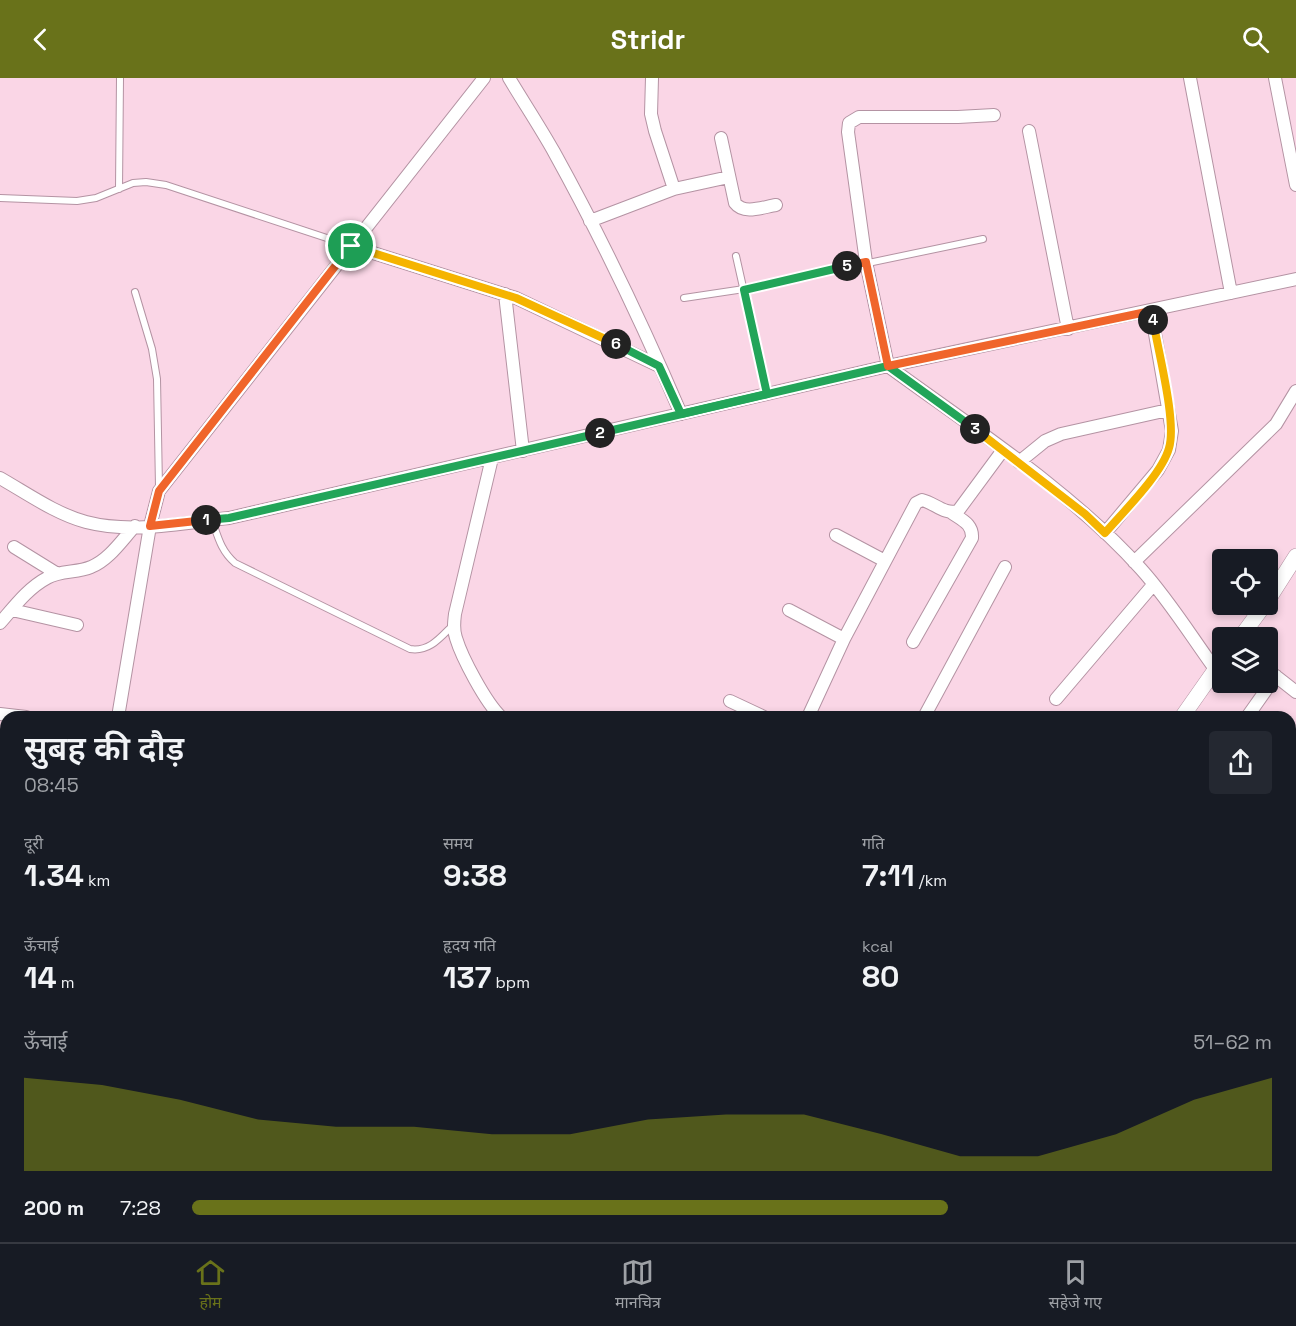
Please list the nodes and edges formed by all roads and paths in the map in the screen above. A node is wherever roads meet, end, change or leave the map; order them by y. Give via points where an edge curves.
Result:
1 (120, 78) edge
2 (484, 78) edge
3 (509, 78) edge
4 (652, 78) edge
5 (1190, 78) edge
6 (1275, 78) edge
7 (1296, 114) edge
8 (994, 115) dead end
9 (1282, 117) junction
10 (1029, 130) dead end
11 (721, 138) dead end
12 (729, 177) junction
13 (1296, 186) edge
14 (119, 189) junction
15 (674, 189) junction
16 (0, 198) edge
17 (776, 205) dead end
18 (590, 221) junction
19 (983, 239) dead end
20 (351, 246) junction
21 (736, 256) dead end
22 (866, 262) junction
23 (1296, 279) edge
24 (744, 290) junction
25 (135, 292) dead end
26 (1231, 293) junction
27 (505, 294) junction
28 (684, 298) dead end
29 (1151, 311) junction
30 (1068, 329) junction
31 (659, 366) junction
32 (888, 366) junction
33 (1296, 391) edge
34 (767, 394) junction
35 (1168, 410) junction
36 (681, 414) junction
37 (1003, 450) junction
38 (523, 451) junction
39 (492, 458) junction
40 (1018, 462) junction
41 (0, 478) edge
42 (159, 491) junction
43 (952, 513) junction
44 (212, 520) junction
45 (135, 526) junction
46 (150, 526) junction
47 (1105, 533) junction
48 (836, 535) dead end
49 (14, 547) dead end
50 (1296, 556) edge
51 (885, 561) junction
52 (1134, 562) junction
53 (1005, 567) dead end
54 (56, 573) junction
55 (1278, 584) edge
56 (1153, 585) junction
57 (12, 610) junction
58 (789, 610) dead end
59 (0, 623) edge
60 (77, 625) dead end
61 (454, 625) junction
62 (844, 639) junction
63 (913, 642) dead end
64 (1212, 656) edge
65 (1212, 674) edge
66 (1278, 678) edge
67 (1296, 692) edge
68 (1261, 693) edge
69 (1056, 699) dead end
70 (730, 701) dead end
71 (119, 711) edge
72 (495, 711) edge
73 (750, 711) edge
74 (811, 711) edge
75 (927, 711) edge
76 (1186, 711) edge
77 (1250, 711) edge

1 - 14 lane
2 - 20 street
3 - 18 street via 554,151
4 - 15 street via 651,114
5 - 26 street
6 - 9 street
7 - 9 street
8 - 22 street via 859,117 849,123
9 - 13 street
10 - 30 street
11 - 12 street
12 - 15 street
12 - 17 street via 738,208
14 - 16 lane via 77,201
14 - 20 lane via 133,183 166,184
15 - 18 street
18 - 31 street
19 - 22 lane
20 - 27 street
20 - 42 street
21 - 24 lane
22 - 24 lane
22 - 32 street
23 - 26 street
24 - 28 lane
24 - 34 lane
25 - 42 lane via 157,379
26 - 29 street
27 - 31 street
27 - 38 street
29 - 30 street
29 - 35 street
30 - 32 street
31 - 36 street
32 - 34 street
32 - 37 street
33 - 52 street via 1276,424
34 - 36 street
35 - 40 street via 1061,434
35 - 47 street via 1172,431 1169,450 1158,470
36 - 38 street
37 - 40 street
37 - 43 street via 963,506
38 - 39 street
39 - 44 street
39 - 61 street
40 - 47 street
41 - 45 street via 87,522
42 - 46 street
43 - 51 street via 922,500 916,503
43 - 63 street via 969,524 972,538
44 - 46 street
44 - 61 lane via 220,545 235,563 411,649 426,649
45 - 46 street
45 - 54 street via 101,563
46 - 71 street
47 - 52 street
48 - 51 street
49 - 54 street
50 - 55 street
51 - 62 street
52 - 56 street
53 - 75 street
54 - 57 street via 32,588
56 - 64 street
56 - 69 street
57 - 59 street
57 - 60 street
58 - 62 street
61 - 72 street via 460,648
62 - 74 street
65 - 76 street
66 - 67 street
68 - 77 street
70 - 73 street

